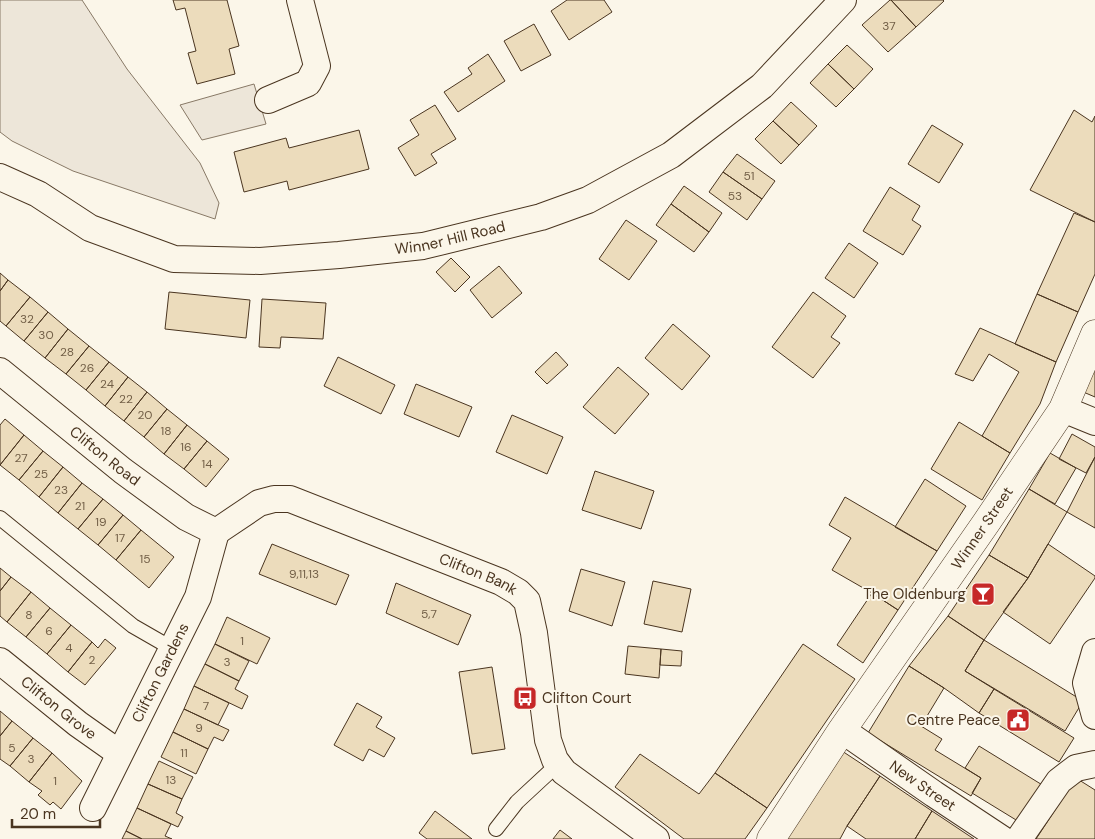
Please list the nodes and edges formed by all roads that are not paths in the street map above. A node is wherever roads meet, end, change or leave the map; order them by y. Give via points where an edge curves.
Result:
1 (300, 0) edge
2 (843, 0) edge
3 (268, 100) dead end
4 (0, 178) edge
5 (1095, 334) edge
6 (0, 371) edge
7 (1063, 409) junction
8 (1095, 422) edge
9 (0, 518) edge
10 (216, 532) junction
11 (173, 649) junction
12 (1095, 652) edge
13 (0, 662) edge
14 (1095, 716) edge
15 (842, 730) junction
16 (119, 753) junction
17 (558, 764) junction
18 (1095, 764) edge
19 (93, 808) dead end
20 (496, 829) dead end
21 (656, 839) edge
22 (771, 839) edge
23 (1002, 839) edge
24 (1019, 839) edge

1 - 3 street via 317,66 308,83
2 - 4 street, Winner Hill Road via 762,86 671,154 588,200 541,217 423,246 260,261 174,259 90,228 38,194
5 - 7 street, Winner Street
6 - 10 street, Clifton Road via 123,471 186,517
7 - 8 street
7 - 15 street, Winner Street
9 - 11 lane via 133,626
10 - 11 street, Clifton Gardens via 198,597
10 - 17 street, Clifton Bank via 259,503 290,499 501,582 518,592 527,601 548,740
11 - 16 street, Clifton Gardens
12 - 14 street via 1086,683
13 - 16 street, Clifton Grove
15 - 22 street, Winner Street
15 - 23 street, New Street
16 - 19 street, Clifton Gardens
17 - 20 lane via 518,802
17 - 21 street, Clifton Bank via 564,772
18 - 24 street via 1076,768 1059,781

